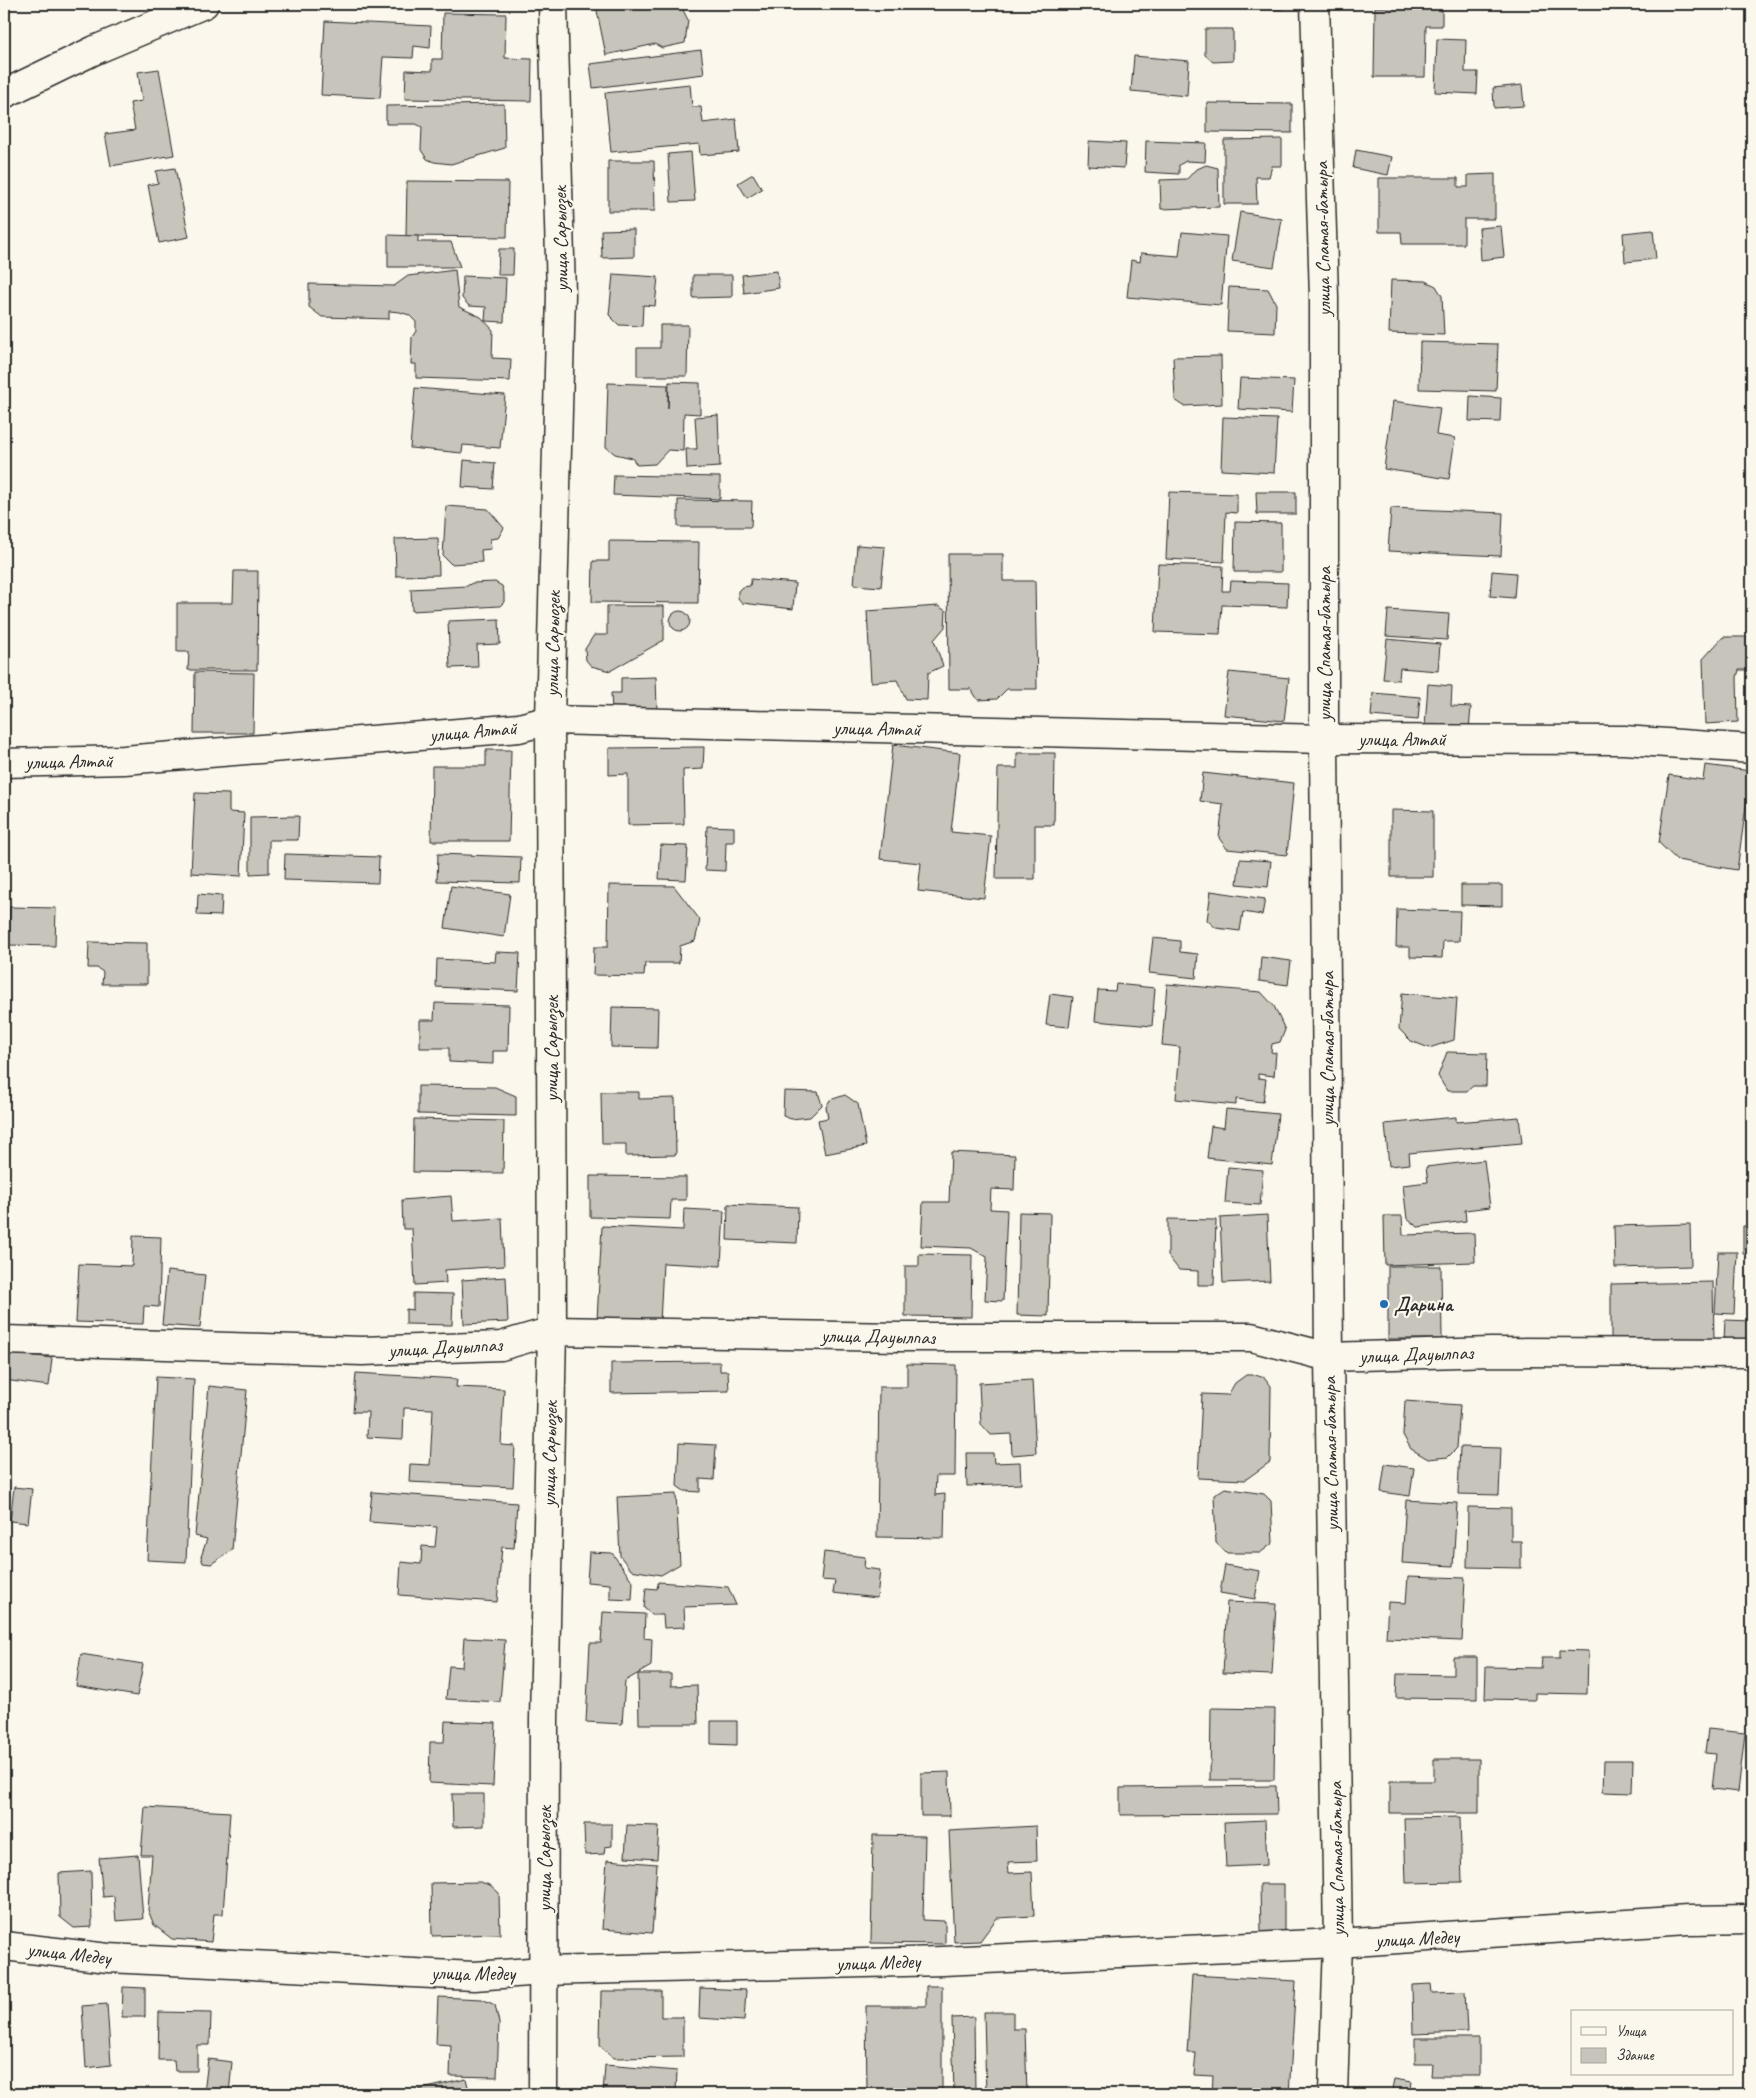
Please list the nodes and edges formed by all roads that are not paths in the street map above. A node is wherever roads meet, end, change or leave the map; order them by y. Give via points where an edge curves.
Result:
1 (204, 4) edge
2 (553, 4) edge
3 (1315, 4) edge
4 (4, 94) edge
5 (550, 720) junction
6 (1324, 739) junction
7 (1752, 749) edge
8 (4, 763) edge
9 (552, 1331) junction
10 (4, 1340) edge
11 (1752, 1353) edge
12 (1329, 1356) junction
13 (1752, 1919) edge
14 (1338, 1943) junction
15 (4, 1946) edge
16 (543, 1971) junction
17 (544, 2094) edge
18 (1333, 2094) edge

1 - 4 street via 95,50
2 - 5 street, улица Сарыозек via 561,294
3 - 6 street, улица Спатая-батыра via 1324,297
5 - 6 street, улица Алтай
5 - 8 street, улица Алтай via 519,728 134,759
5 - 9 street, улица Сарыозек
6 - 7 street, улица Алтай via 1624,740
6 - 12 street, улица Спатая-батыра
9 - 10 street, улица Дауылпаз via 501,1346 362,1351
9 - 12 street, улица Дауылпаз via 899,1337 1251,1337
9 - 16 street, улица Сарыозек via 544,1710
11 - 12 street, улица Дауылпаз via 1491,1352
12 - 14 street, улица Спатая-батыра
13 - 14 street, улица Медеу via 1688,1920
14 - 16 street, улица Медеу via 943,1960
14 - 18 street, улица Спатая-батыра
15 - 16 street, улица Медеу via 108,1958 474,1976
16 - 17 street, улица Сарыозек

